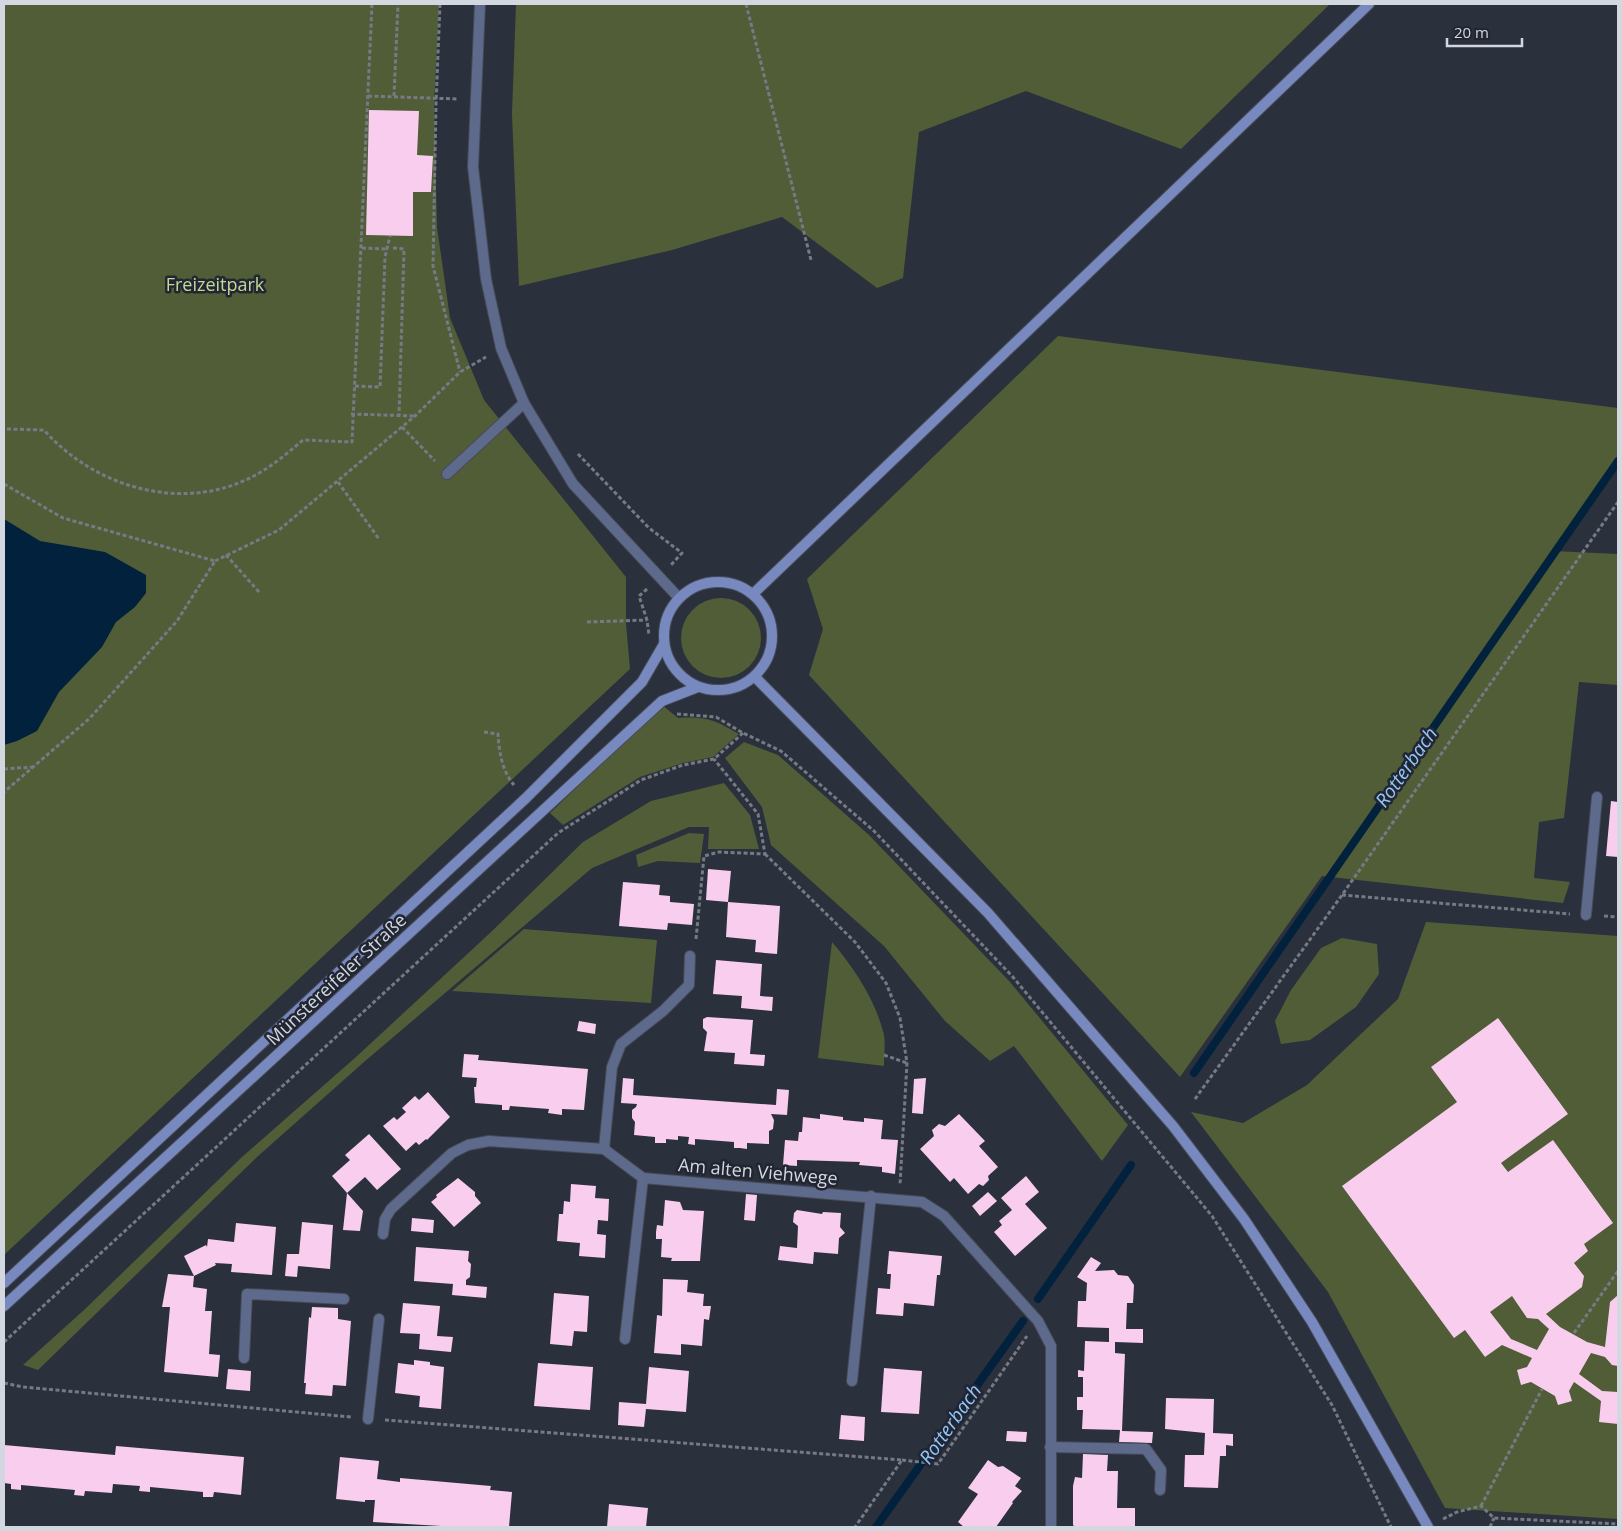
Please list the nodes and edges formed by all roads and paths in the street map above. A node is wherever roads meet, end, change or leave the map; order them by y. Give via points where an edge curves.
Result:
1 (372, 4) edge
2 (398, 4) edge
3 (440, 4) edge
4 (480, 4) edge
5 (746, 4) edge
6 (1369, 4) edge
7 (368, 96) junction
8 (394, 96) junction
9 (436, 98) junction
10 (476, 101) junction
11 (390, 236) dead end
12 (362, 248) junction
13 (394, 248) dead end
14 (387, 249) junction
15 (811, 260) dead end
16 (501, 348) junction
17 (460, 372) junction
18 (355, 386) junction
19 (524, 403) junction
20 (352, 413) junction
21 (399, 415) junction
22 (415, 416) junction
23 (402, 427) junction
24 (7, 429) dead end
25 (577, 453) dead end
26 (447, 474) joint
27 (338, 482) junction
28 (4, 484) edge
29 (1618, 502) edge
30 (379, 539) dead end
31 (682, 553) dead end
32 (226, 556) junction
33 (215, 561) junction
34 (260, 593) dead end
35 (754, 593) junction
36 (639, 596) dead end
37 (680, 598) junction
38 (647, 620) junction
39 (587, 622) dead end
40 (647, 643) dead end
41 (664, 644) junction
42 (755, 677) junction
43 (698, 687) junction
44 (662, 701) junction
45 (484, 732) dead end
46 (743, 733) junction
47 (498, 734) dead end
48 (714, 759) junction
49 (33, 767) junction
50 (4, 769) edge
51 (4, 792) edge
52 (1597, 797) dead end
53 (765, 854) junction
54 (1342, 896) junction
55 (1586, 915) junction
56 (1618, 918) edge
57 (690, 956) joint
58 (884, 1055) dead end
59 (907, 1063) junction
60 (1194, 1100) dead end
61 (604, 1149) junction
62 (643, 1178) junction
63 (871, 1196) junction
64 (899, 1199) junction
65 (383, 1234) dead end
66 (1618, 1271) edge
67 (4, 1283) edge
68 (344, 1299) dead end
69 (4, 1306) edge
70 (378, 1319) dead end
71 (1038, 1320) junction
72 (1574, 1333) dead end
73 (625, 1339) dead end
74 (4, 1342) edge
75 (244, 1358) dead end
76 (852, 1380) dead end
77 (4, 1383) edge
78 (1542, 1389) dead end
79 (368, 1419) junction
80 (1050, 1448) junction
81 (902, 1460) junction
82 (1160, 1490) dead end
83 (1481, 1506) junction
84 (1494, 1518) junction
85 (1618, 1524) edge
86 (856, 1527) edge
87 (1051, 1527) edge
88 (1391, 1527) edge
89 (1428, 1527) edge
90 (1490, 1527) edge

1 - 7 path
2 - 8 path
3 - 9 path
4 - 10 street
5 - 15 path
6 - 35 main road
7 - 8 path
7 - 12 path
8 - 9 path
9 - 10 path
9 - 17 path via 433,266
10 - 16 street via 473,167 486,279
11 - 14 path
12 - 14 path
12 - 18 path
13 - 21 path via 404,249
14 - 18 path via 380,387
16 - 17 path
16 - 19 street
17 - 22 path
18 - 20 path
19 - 26 street
19 - 37 street via 573,484
20 - 21 path
20 - 24 path via 352,442 303,440 260,473 196,493 155,492 128,486 82,464 44,430
21 - 22 path
22 - 23 path
23 - 26 path
23 - 27 path
25 - 31 path via 649,528
27 - 30 path
27 - 32 path via 279,530
28 - 33 path via 63,518
29 - 54 path
32 - 33 path
32 - 34 path
33 - 49 path via 177,621 90,718
35 - 37 main road via 730,583 711,582 692,588
35 - 42 main road via 765,608 773,632 769,656
36 - 38 path
37 - 41 main road via 669,614
38 - 39 path
38 - 40 path
41 - 43 main road via 670,662 682,677
41 - 67 main road, Münstereifeler Straße via 642,682 526,798
42 - 43 main road via 738,687 718,691
42 - 89 main road via 988,913 1173,1126 1244,1219 1312,1322
43 - 44 main road, Münstereifeler Straße
44 - 46 path via 679,716 701,714 716,717
44 - 69 main road, Münstereifeler Straße
45 - 47 path
46 - 48 path
46 - 88 path via 782,751 874,831 1012,976 1212,1216 1332,1405
48 - 53 path via 758,814
48 - 74 path via 683,765 641,780 558,833
49 - 50 path
49 - 51 path
52 - 55 street
53 - 57 path via 719,852 704,856 697,936
53 - 59 path via 856,942 886,983 900,1018
54 - 55 path
54 - 60 path
55 - 56 path
57 - 61 street via 689,985 663,1011 621,1044 612,1067
58 - 59 path
59 - 64 path
61 - 62 street
61 - 65 street via 489,1141 468,1145 452,1154 391,1209 385,1219
62 - 63 street, Am alten Viehwege
62 - 73 street
63 - 64 street, Am alten Viehwege
63 - 76 street
64 - 71 street, Am alten Viehwege via 922,1202 944,1216
66 - 72 path
68 - 75 street via 247,1294
70 - 79 street
71 - 80 street, Am alten Viehwege via 1051,1346
71 - 81 path via 938,1464
77 - 79 path
78 - 83 path
79 - 81 path
80 - 82 street via 1146,1449 1161,1470
80 - 87 street, Am alten Viehwege
81 - 86 path
83 - 84 path
83 - 89 path via 1457,1512
84 - 85 path
84 - 90 path

